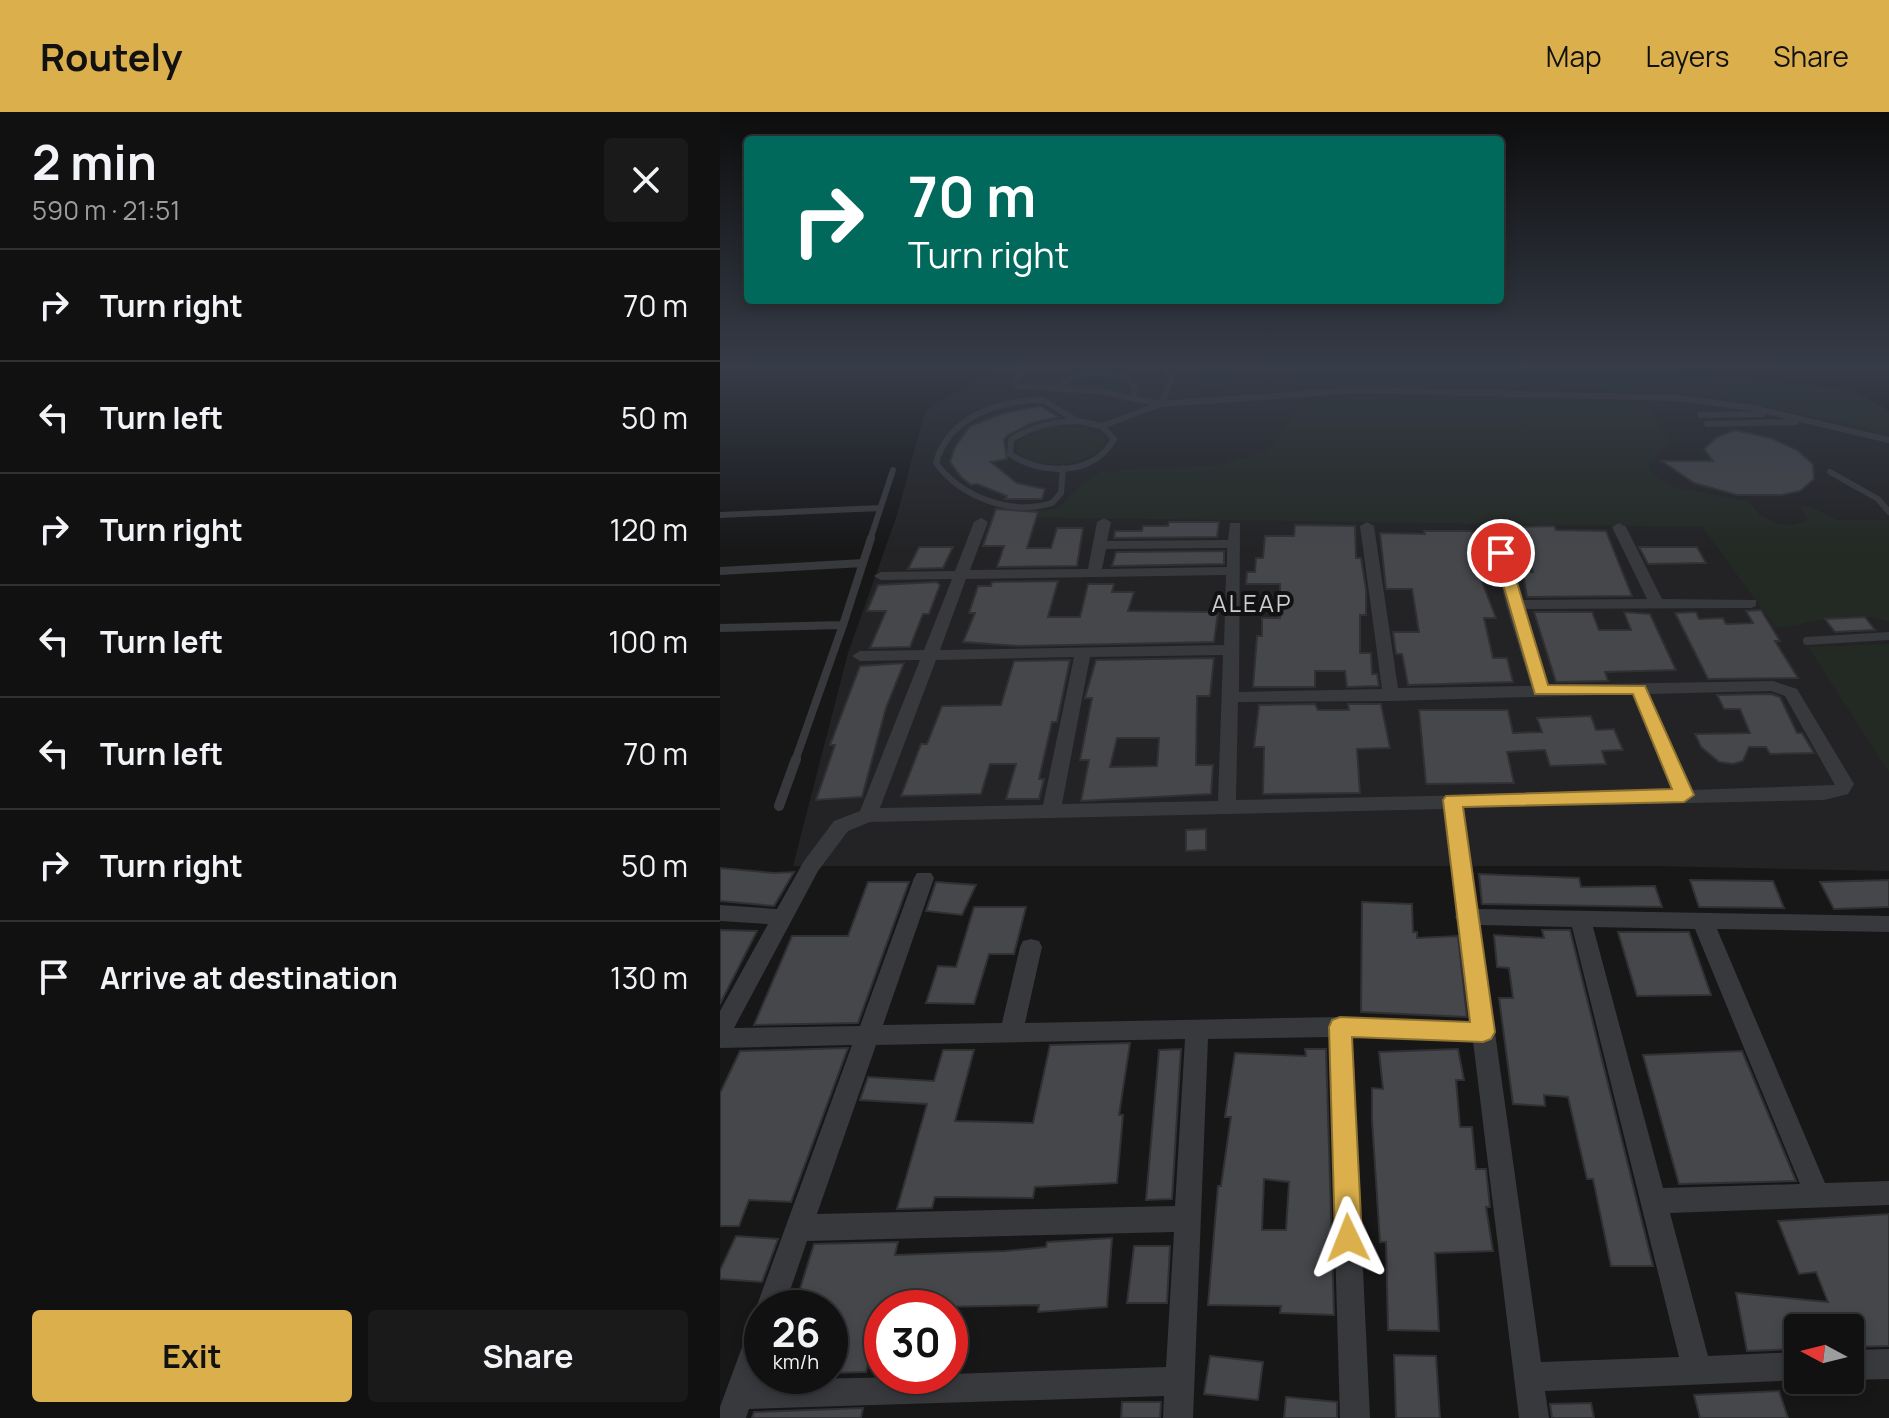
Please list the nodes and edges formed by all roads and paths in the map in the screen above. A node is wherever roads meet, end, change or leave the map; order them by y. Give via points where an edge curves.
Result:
1 (956, 429) edge
2 (1030, 429) edge
3 (1105, 429) edge
4 (1844, 429) edge
5 (1889, 440) edge
6 (1063, 468) junction
7 (893, 470) dead end
8 (1830, 472) dead end
9 (879, 510) junction
10 (1889, 512) edge
11 (720, 518) edge
12 (981, 522) dead end
13 (1104, 522) dead end
14 (1235, 526) dead end
15 (1367, 526) dead end
16 (1495, 527) dead end
17 (1619, 527) dead end
18 (1234, 544) junction
19 (1099, 545) junction
20 (863, 563) junction
21 (720, 571) edge
22 (1232, 571) junction
23 (1094, 574) junction
24 (963, 575) junction
25 (881, 576) dead end
26 (1751, 603) dead end
27 (1657, 604) junction
28 (1514, 605) junction
29 (843, 625) junction
30 (720, 628) edge
31 (1889, 636) edge
32 (1807, 641) dead end
33 (1230, 650) junction
34 (1083, 652) junction
35 (930, 654) junction
36 (860, 656) dead end
37 (1639, 689) junction
38 (1541, 691) junction
39 (1391, 696) junction
40 (1230, 697) junction
41 (1684, 795) junction
42 (1453, 800) junction
43 (1227, 805) junction
44 (779, 806) dead end
45 (1051, 812) junction
46 (868, 815) junction
47 (924, 878) dead end
48 (720, 913) edge
49 (783, 917) junction
50 (1465, 917) junction
51 (1581, 920) junction
52 (1703, 922) junction
53 (1889, 924) edge
54 (1031, 947) dead end
55 (1340, 1027) junction
56 (1012, 1030) junction
57 (1197, 1030) junction
58 (720, 1032) edge
59 (1483, 1032) junction
60 (865, 1033) junction
61 (720, 1038) edge
62 (1889, 1193) edge
63 (1818, 1196) junction
64 (1653, 1201) junction
65 (1188, 1219) junction
66 (797, 1228) junction
67 (776, 1290) edge
68 (1889, 1364) edge
69 (1864, 1365) edge
70 (1784, 1368) edge
71 (1697, 1371) junction
72 (1528, 1377) junction
73 (744, 1381) edge
74 (1181, 1381) junction
75 (735, 1407) edge
76 (1178, 1418) edge
77 (1355, 1418) edge
78 (1534, 1418) edge

1 - 6 lane via 939,448 936,463 945,478 968,494 1032,507 1061,493
2 - 6 lane via 1008,447 1017,460
3 - 6 lane via 1114,439 1112,448 1092,461
4 - 5 lane
7 - 9 lane
8 - 10 lane via 1878,499
9 - 11 lane
9 - 20 lane
12 - 24 street
13 - 19 street
14 - 18 street
15 - 39 street
16 - 28 street
17 - 27 street
18 - 19 street
18 - 22 street
19 - 23 street
20 - 21 lane
20 - 29 lane
22 - 23 street
22 - 33 street
23 - 24 street
24 - 25 street
24 - 35 street
26 - 27 street
27 - 28 street
28 - 38 street
29 - 30 lane
29 - 44 lane
31 - 32 lane
33 - 34 street
33 - 40 street
34 - 35 street
34 - 45 street
35 - 36 street
35 - 46 street
37 - 38 street
37 - 41 street
37 - 41 street via 1785,688 1845,784 1824,794
38 - 39 street
39 - 40 street
40 - 43 street
41 - 42 street
42 - 43 street
42 - 50 street
43 - 45 street
45 - 46 street
46 - 49 street via 841,826
47 - 60 street
48 - 49 street
49 - 58 street
50 - 51 street
50 - 59 street
51 - 52 street
51 - 64 street
52 - 53 street
52 - 63 street
54 - 56 street
55 - 57 street
55 - 59 street
55 - 77 street
56 - 57 street
56 - 60 street
57 - 65 street
59 - 72 street
60 - 61 street
60 - 66 street
62 - 63 street
63 - 64 street
64 - 71 street
65 - 66 street
65 - 74 street
66 - 67 street
68 - 69 street
70 - 71 street
71 - 72 street
72 - 78 street
73 - 75 street
74 - 75 street
74 - 76 street

